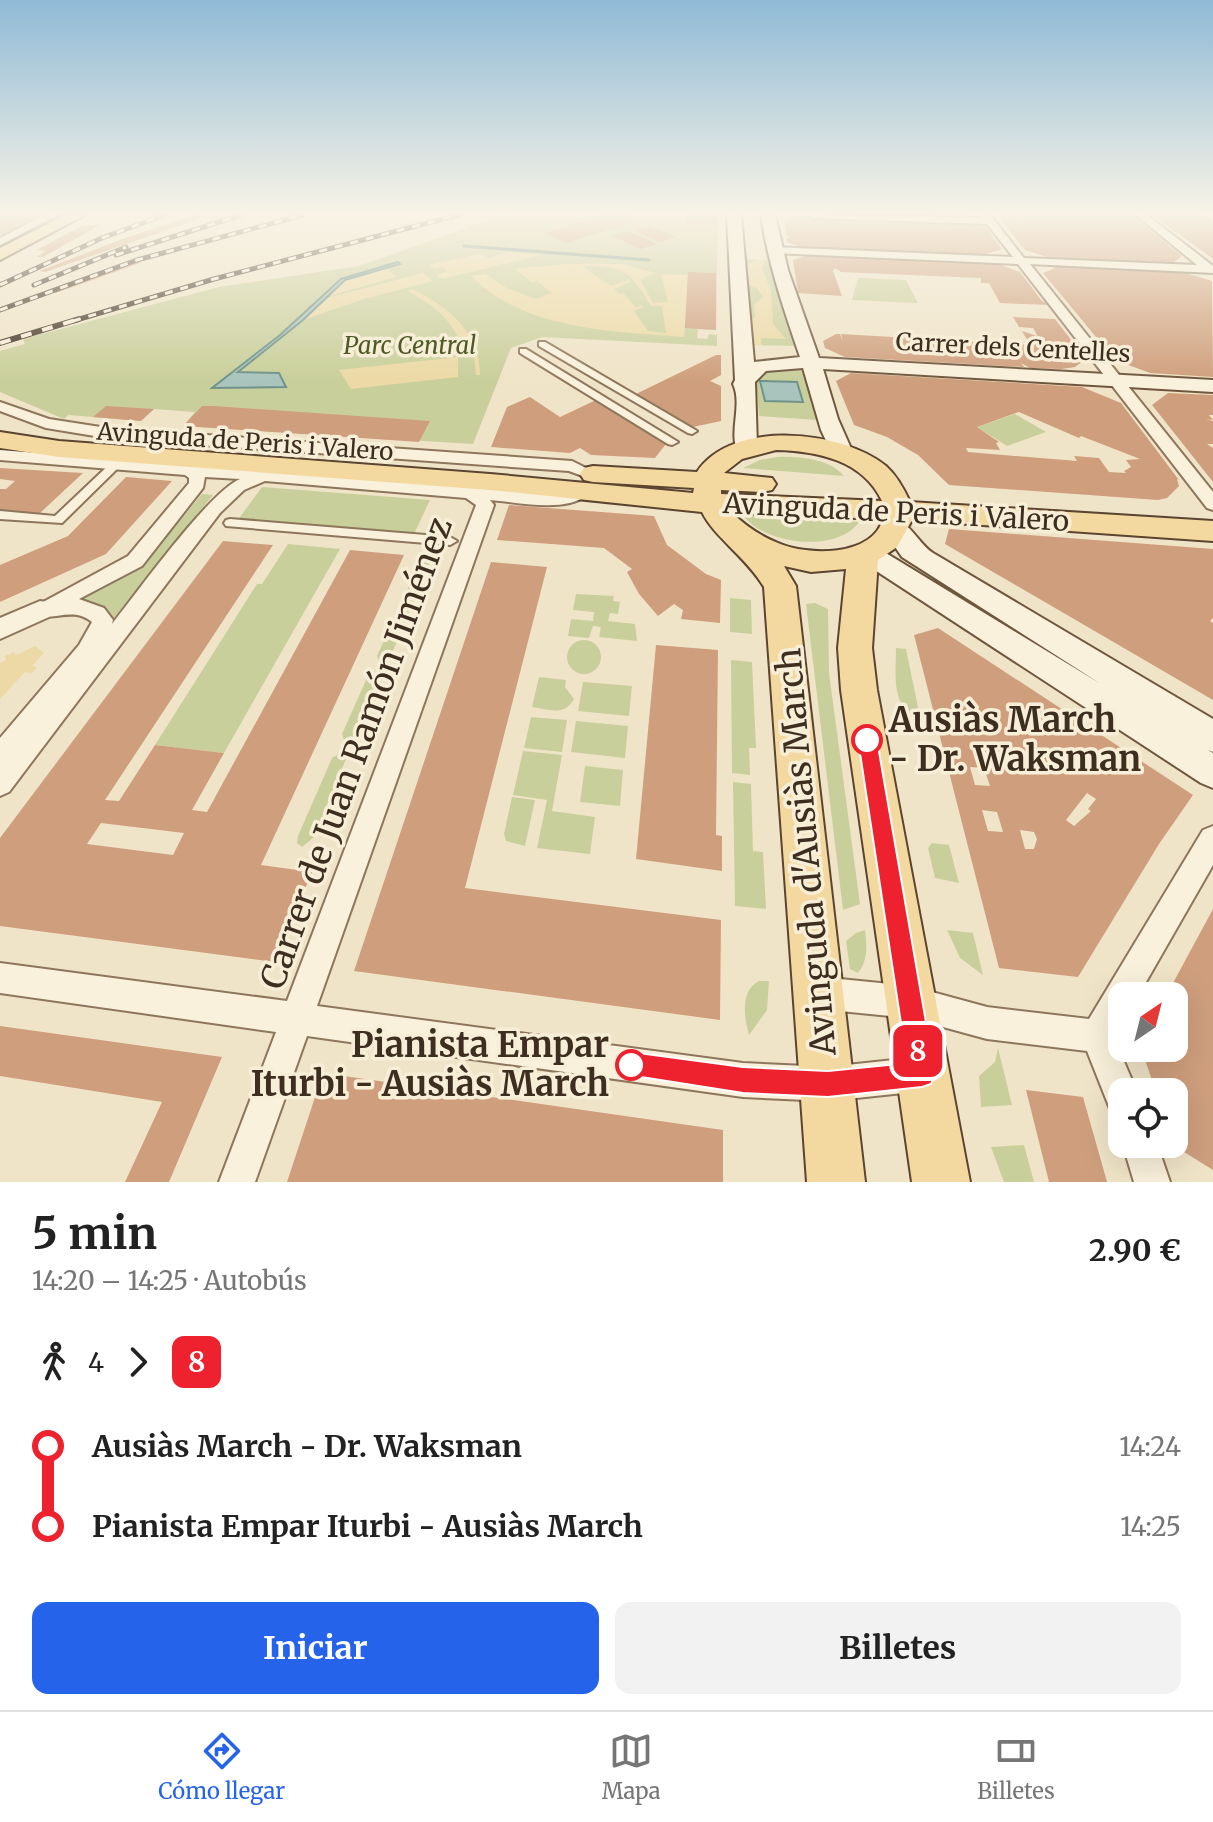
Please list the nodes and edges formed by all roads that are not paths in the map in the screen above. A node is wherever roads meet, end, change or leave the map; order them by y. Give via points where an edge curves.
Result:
1 (752, 270) edge
2 (768, 270) edge
3 (1029, 270) edge
4 (542, 344) dead end
5 (523, 351) dead end
6 (811, 363) junction
7 (1117, 380) junction
8 (743, 384) junction
9 (1213, 386) edge
10 (0, 406) edge
11 (0, 426) edge
12 (692, 431) dead end
13 (0, 440) edge
14 (672, 442) dead end
15 (746, 447) junction
16 (842, 453) junction
17 (0, 455) edge
18 (116, 464) junction
19 (188, 469) junction
20 (267, 477) junction
21 (485, 481) junction
22 (584, 483) junction
23 (708, 491) junction
24 (184, 504) junction
25 (1213, 504) edge
26 (214, 509) junction
27 (896, 511) junction
28 (0, 515) edge
29 (1213, 519) edge
30 (230, 523) dead end
31 (1213, 531) edge
32 (740, 538) junction
33 (450, 541) dead end
34 (865, 554) junction
35 (40, 610) junction
36 (2, 628) edge
37 (1213, 737) edge
38 (0, 756) edge
39 (1213, 772) edge
40 (0, 784) edge
41 (1213, 839) edge
42 (0, 978) edge
43 (820, 993) junction
44 (910, 1002) junction
45 (296, 1019) junction
46 (1097, 1036) junction
47 (922, 1074) junction
48 (1114, 1078) edge
49 (828, 1084) junction
50 (1144, 1158) edge
51 (237, 1182) edge
52 (836, 1182) edge
53 (941, 1182) edge
54 (1152, 1182) edge

1 - 8 main road
2 - 6 main road via 786,296
3 - 7 street
4 - 12 street
5 - 14 street
6 - 7 main road, Carrer dels Centelles
6 - 8 main road, Carrer dels Centelles via 760,366
6 - 16 main road
7 - 9 main road, Carrer dels Centelles
7 - 25 street
8 - 15 main road
10 - 22 street, Avinguda de Peris i Valero via 46,423 107,433 572,466
11 - 21 main road, Avinguda de Peris i Valero via 70,439
13 - 21 main road, Avinguda de Peris i Valero
15 - 16 main road via 793,442
15 - 23 main road via 718,464
16 - 27 main road via 873,471
17 - 18 street, Avinguda de Peris i Valero
18 - 19 street, Avinguda de Peris i Valero
18 - 28 street via 58,520
19 - 20 street, Avinguda de Peris i Valero
19 - 24 street via 197,484
20 - 21 street, Avinguda de Peris i Valero
20 - 26 street via 238,486
21 - 22 main road, Avinguda de Peris i Valero
21 - 45 street, Carrer de Juan Ramón Jiménez via 479,496 485,505
22 - 23 main road, Avinguda de Peris i Valero
23 - 27 main road, Avinguda de Peris i Valero
23 - 32 main road, Avinguda d'Ausiàs March via 714,515
24 - 26 street via 209,481 224,479 228,485
24 - 35 street via 135,561
26 - 40 street
27 - 29 main road, Avinguda de Peris i Valero
27 - 31 main road, Avinguda de Peris i Valero
27 - 34 main road via 881,545
27 - 37 main road via 911,551
30 - 33 street
32 - 34 main road via 802,560
32 - 43 main road, Avinguda d'Ausiàs March via 762,558 780,586
34 - 39 main road
34 - 44 main road via 855,648 859,690
35 - 36 street
35 - 38 street via 85,607 103,620 87,651
41 - 46 street
42 - 45 street
43 - 44 street
43 - 49 main road, Avinguda d'Ausiàs March
44 - 46 street via 987,1023
44 - 47 main road
45 - 49 street via 743,1080
45 - 51 street, Carrer de Juan Ramón Jiménez
46 - 48 street
47 - 49 street
47 - 53 main road
49 - 52 main road, Avinguda d'Ausiàs March
50 - 54 street

